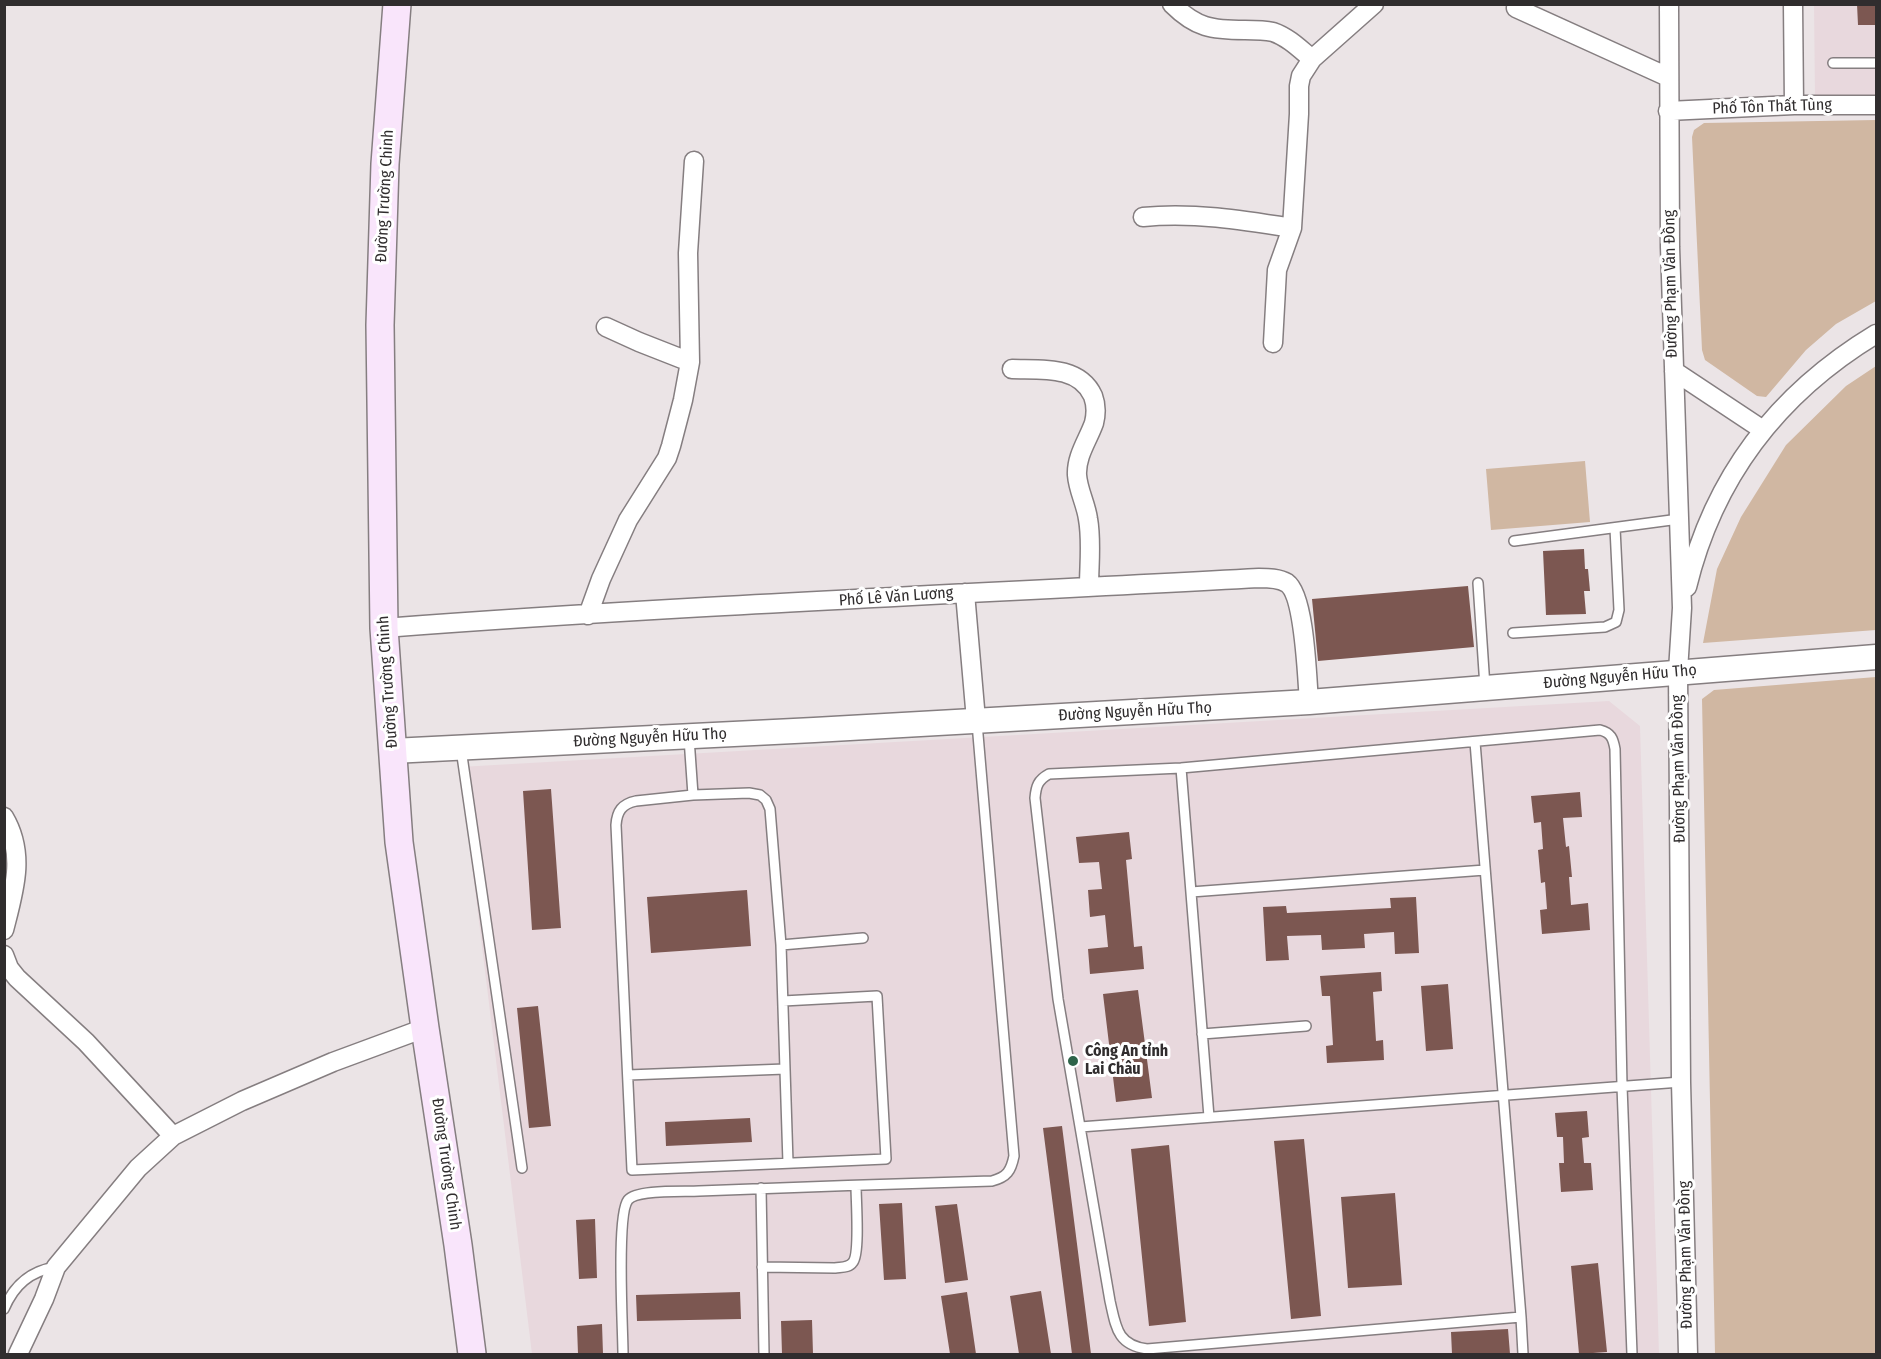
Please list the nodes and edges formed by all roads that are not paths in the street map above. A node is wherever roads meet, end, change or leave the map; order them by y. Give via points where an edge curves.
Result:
1 (397, 4) edge
2 (1172, 4) edge
3 (1374, 4) edge
4 (1669, 4) edge
5 (1793, 4) edge
6 (1516, 9) dead end
7 (1312, 59) junction
8 (1833, 63) dead end
9 (1876, 63) edge
10 (1668, 77) junction
11 (1794, 105) junction
12 (1876, 105) edge
13 (1668, 111) junction
14 (694, 161) dead end
15 (1143, 217) dead end
16 (1292, 228) junction
17 (606, 327) dead end
18 (1876, 334) edge
19 (1273, 343) dead end
20 (690, 362) junction
21 (1012, 369) dead end
22 (1674, 371) junction
23 (1763, 430) junction
24 (1679, 519) junction
25 (1615, 528) junction
26 (1514, 541) dead end
27 (1478, 583) dead end
28 (1089, 587) junction
29 (965, 592) junction
30 (1682, 608) junction
31 (588, 615) junction
32 (384, 628) junction
33 (1513, 633) dead end
34 (1876, 657) edge
35 (1678, 671) junction
36 (1485, 689) junction
37 (1309, 702) junction
38 (976, 720) junction
39 (689, 736) junction
40 (1475, 742) junction
41 (461, 748) junction
42 (392, 751) junction
43 (1181, 768) junction
44 (693, 795) junction
45 (4, 817) edge
46 (1485, 870) junction
47 (1191, 892) junction
48 (4, 930) edge
49 (863, 938) dead end
50 (781, 945) junction
51 (4, 955) edge
52 (783, 1000) junction
53 (1306, 1026) dead end
54 (425, 1029) junction
55 (1202, 1034) junction
56 (785, 1069) junction
57 (627, 1076) junction
58 (1681, 1082) junction
59 (1622, 1086) junction
60 (1504, 1095) junction
61 (1209, 1117) junction
62 (1080, 1127) junction
63 (173, 1136) junction
64 (788, 1163) junction
65 (522, 1168) dead end
66 (856, 1186) junction
67 (761, 1188) junction
68 (56, 1267) junction
69 (762, 1267) junction
70 (4, 1309) edge
71 (1521, 1317) junction
72 (18, 1354) edge
73 (472, 1354) edge
74 (624, 1354) edge
75 (764, 1354) edge
76 (1522, 1354) edge
77 (1632, 1354) edge
78 (1688, 1354) edge

1 - 32 main road, Đường Trường Chinh via 385,164 380,313
2 - 7 street via 1205,27 1281,35
3 - 7 street
4 - 10 street, Đường Phạm Văn Đồng
5 - 11 street
6 - 10 street
7 - 16 street via 1299,86
8 - 9 lane
10 - 13 street, Đường Phạm Văn Đồng
11 - 12 street, Phố Tôn Thất Tùng
11 - 13 street, Phố Tôn Thất Tùng
13 - 22 street, Đường Phạm Văn Đồng
14 - 20 street via 688,253
15 - 16 street via 1213,216
16 - 19 street via 1277,270
17 - 20 street
18 - 23 street via 1806,384
20 - 31 street via 671,446 628,520
21 - 28 street via 1072,374 1083,381 1095,400 1095,421 1077,473 1088,518
22 - 23 street
22 - 24 street, Đường Phạm Văn Đồng
23 - 30 street via 1735,470 1712,514 1694,560
24 - 25 lane
24 - 30 street, Đường Phạm Văn Đồng
25 - 26 lane
25 - 33 lane via 1619,610 1616,622 1605,627
27 - 36 lane
28 - 29 street, Phố Lê Văn Lương
28 - 37 street, Phố Lê Văn Lương via 1259,578 1287,584 1296,600 1302,626
29 - 31 street, Phố Lê Văn Lương
29 - 38 street
30 - 35 street, Đường Phạm Văn Đồng
31 - 32 street, Phố Lê Văn Lương
32 - 42 main road, Đường Trường Chinh
34 - 35 street, Đường Nguyễn Hữu Thọ
35 - 36 street, Đường Nguyễn Hữu Thọ
35 - 58 street, Đường Phạm Văn Đồng
36 - 37 street, Đường Nguyễn Hữu Thọ
37 - 38 street, Đường Nguyễn Hữu Thọ
38 - 39 street, Đường Nguyễn Hữu Thọ
38 - 66 lane via 1012,1166 1008,1174 992,1181
39 - 41 street, Đường Nguyễn Hữu Thọ
39 - 44 lane
40 - 43 lane
40 - 46 lane
40 - 59 lane via 1600,730 1614,741
41 - 42 street, Đường Nguyễn Hữu Thọ
41 - 65 lane
42 - 54 main road, Đường Trường Chinh via 399,842
43 - 47 lane
43 - 62 lane via 1048,774 1036,787 1058,999
44 - 50 lane via 749,793 766,800 772,822
44 - 57 lane via 628,803 617,814
45 - 48 street via 18,858
46 - 47 lane
46 - 60 lane
47 - 55 lane
49 - 50 lane
50 - 52 lane
51 - 63 street via 17,978 86,1042
52 - 56 lane
52 - 64 lane via 877,996 886,1159
53 - 55 lane
54 - 63 street via 333,1062
54 - 73 main road, Đường Trường Chinh
55 - 61 lane
56 - 57 lane
56 - 64 lane
57 - 64 lane via 632,1170
58 - 59 lane
58 - 78 street, Đường Phạm Văn Đồng
59 - 60 lane
59 - 77 lane
60 - 61 lane
60 - 71 lane
61 - 62 lane
62 - 71 lane via 1117,1331 1134,1347
63 - 68 street via 138,1168
66 - 67 lane
66 - 69 lane via 857,1250 851,1265
67 - 69 lane
67 - 74 lane via 651,1193 626,1202 622,1224
68 - 70 lane via 24,1279 11,1293
68 - 72 street
69 - 75 lane
71 - 76 lane

